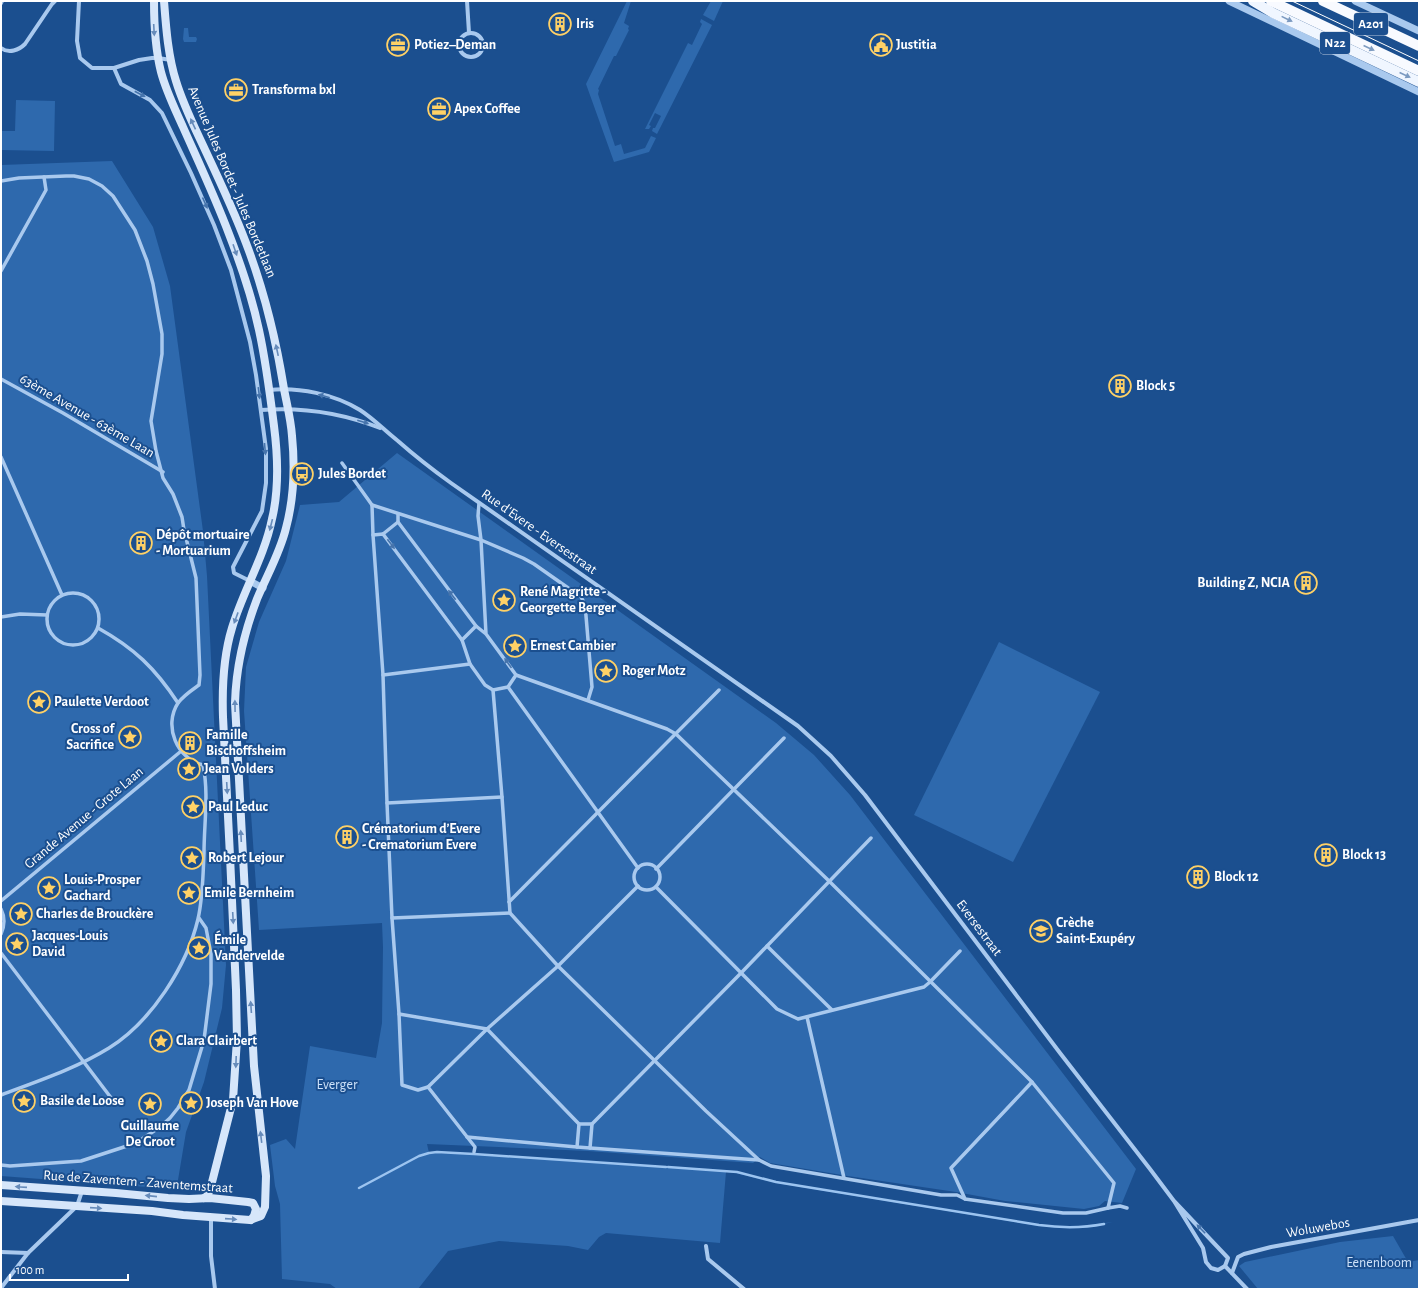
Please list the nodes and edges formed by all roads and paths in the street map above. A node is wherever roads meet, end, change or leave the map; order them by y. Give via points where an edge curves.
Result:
1 (55, 1) edge
2 (79, 1) edge
3 (154, 1) edge
4 (164, 1) edge
5 (467, 1) edge
6 (1229, 1) edge
7 (1253, 1) edge
8 (1270, 1) edge
9 (1323, 1) edge
10 (1355, 1) edge
11 (1419, 31) edge
12 (469, 33) junction
13 (1419, 46) edge
14 (1, 48) edge
15 (158, 58) junction
16 (172, 60) junction
17 (114, 68) junction
18 (1419, 71) edge
19 (1419, 82) edge
20 (1419, 92) edge
21 (44, 177) junction
22 (1, 181) edge
23 (1, 271) edge
24 (1, 379) edge
25 (284, 388) junction
26 (269, 390) junction
27 (288, 409) junction
28 (261, 410) junction
29 (271, 410) junction
30 (384, 430) junction
31 (1, 458) edge
32 (342, 463) dead end
33 (162, 472) junction
34 (479, 503) junction
35 (372, 505) junction
36 (398, 514) junction
37 (398, 522) junction
38 (383, 534) junction
39 (373, 535) junction
40 (481, 540) junction
41 (250, 581) junction
42 (263, 588) junction
43 (62, 595) junction
44 (47, 615) junction
45 (1, 617) edge
46 (476, 626) junction
47 (98, 628) junction
48 (486, 634) junction
49 (462, 640) junction
50 (470, 664) junction
51 (383, 675) junction
52 (516, 676) junction
53 (508, 687) junction
54 (745, 688) joint
55 (493, 690) junction
56 (719, 690) dead end
57 (588, 700) junction
58 (178, 703) junction
59 (676, 734) junction
60 (784, 738) dead end
61 (180, 752) junction
62 (734, 789) junction
63 (502, 797) junction
64 (387, 803) junction
65 (599, 812) junction
66 (871, 838) dead end
67 (638, 868) junction
68 (656, 869) junction
69 (829, 881) junction
70 (638, 886) junction
71 (656, 887) junction
72 (1, 901) edge
73 (509, 902) junction
74 (1, 909) edge
75 (510, 913) junction
76 (198, 918) junction
77 (392, 918) junction
78 (1, 934) edge
79 (767, 946) junction
80 (960, 951) dead end
81 (1, 953) edge
82 (558, 966) junction
83 (742, 972) junction
84 (930, 982) junction
85 (832, 1010) junction
86 (399, 1014) junction
87 (807, 1016) junction
88 (487, 1029) junction
89 (654, 1060) junction
90 (85, 1062) junction
91 (1032, 1082) junction
92 (428, 1087) junction
93 (1, 1095) edge
94 (115, 1103) dead end
95 (579, 1124) junction
96 (592, 1124) junction
97 (467, 1137) junction
98 (578, 1147) junction
99 (590, 1148) junction
100 (474, 1152) dead end
101 (759, 1160) junction
102 (1, 1165) edge
103 (844, 1178) junction
104 (1, 1185) edge
105 (82, 1190) junction
106 (168, 1198) junction
107 (204, 1198) junction
108 (965, 1199) junction
109 (1, 1201) edge
110 (1174, 1202) junction
111 (77, 1206) junction
112 (1108, 1208) junction
113 (1127, 1208) dead end
114 (168, 1213) junction
115 (211, 1217) junction
116 (250, 1220) junction
117 (1419, 1220) edge
118 (706, 1246) dead end
119 (1, 1252) edge
120 (28, 1253) junction
121 (1225, 1266) junction
122 (1232, 1273) junction
123 (1, 1288) edge
124 (215, 1289) edge
125 (744, 1289) edge
126 (1247, 1289) edge

1 - 14 street via 20,49 11,52
2 - 17 street via 77,41 80,58 92,68
3 -> 15 main road, Avenue Jules Bordet - Jules Bordetlaan
4 - 16 main road, Avenue Jules Bordet - Jules Bordetlaan
5 - 12 street
6 - 20 street
7 -> 19 main road, N22
8 -> 18 highway, A201
9 - 13 highway, A201
10 - 11 street
12 - 12 street via 460,40 459,48 463,55 474,58 481,53 484,45 481,37
15 - 16 street
15 - 17 street via 139,60
15 -> 26 main road, Avenue Jules Bordet - Jules Bordetlaan via 174,108 221,212 235,251 259,329
25 -> 16 main road, Avenue Jules Bordet - Jules Bordetlaan via 261,283 236,217 189,114 176,81
17 -> 28 street via 121,84 150,100 162,113 211,218 231,270 256,375
21 - 22 street
21 - 23 street via 46,190
21 - 33 street via 74,176 89,179 102,186 113,196 135,230 153,284 162,334 162,354 151,421
24 - 33 street, 63ème Avenue - 63ème Laan
25 - 26 street, Rue d'Evere - Eversestraat
25 - 27 main road, Avenue Jules Bordet - Jules Bordetlaan
30 -> 25 street, Rue d'Evere - Eversestraat via 369,416 347,403 323,395
26 - 29 main road, Avenue Jules Bordet - Jules Bordetlaan
27 - 29 street, Rue d'Evere - Eversestraat
27 -> 30 street, Rue d'Evere - Eversestraat via 332,414
27 - 42 main road, Avenue Jules Bordet - Jules Bordetlaan via 293,459 291,500 282,543
28 - 29 street
28 -> 41 street via 266,449 266,483 262,511 233,567 234,573
29 -> 41 main road, Avenue Jules Bordet - Jules Bordetlaan via 276,470 275,504 266,542
30 - 34 street, Rue d'Evere - Eversestraat via 430,468
31 - 43 street
32 - 35 street
33 - 58 street via 182,517 196,578 199,685
34 - 40 street
34 - 54 street, Rue d'Evere - Eversestraat
35 - 36 street
35 - 39 street
36 - 37 street
36 - 40 street
37 - 38 street
46 -> 37 street
38 - 39 street
38 -> 49 street
39 - 51 street
40 - 48 street
40 - 57 street via 523,558 582,597 585,604 592,687
41 - 42 street
41 -> 107 main road, Avenue Jules Bordet - Jules Bordetlaan via 232,627 222,685 236,990 235,1074 233,1100 226,1129 210,1190
116 -> 42 main road, Avenue Jules Bordet - Jules Bordetlaan via 256,1219 265,1209 266,1176 254,1066 235,703 239,656 246,630
43 - 44 street via 55,600
43 - 47 street via 79,594 94,603 100,619
44 - 45 street via 20,614
44 - 47 street via 52,636 65,645 77,645 88,641
46 - 48 street
46 - 49 street
47 - 58 street via 136,652 168,687
52 -> 48 street
49 - 50 street
50 - 51 street
50 - 55 street via 484,685
51 - 64 street
52 - 53 street
52 - 57 street
53 - 55 street
53 - 65 street
54 - 110 street, Eversestraat via 809,735 855,783
55 - 63 street
56 - 59 street
57 - 59 street
58 - 61 street via 172,726
59 - 62 street
59 - 65 street
60 - 62 street
61 - 72 street, Grande Avenue - Grote Laan
61 - 76 street via 202,765 204,774 202,894
62 - 68 street
62 - 69 street
63 - 64 street
63 - 73 street
64 - 77 street
65 - 67 street
65 - 73 street
66 - 69 street
67 - 68 street via 650,865
67 - 70 street via 635,875
68 - 71 street via 660,880
69 - 79 street
69 - 84 street
70 - 71 street via 645,890
70 - 82 street
71 - 83 street
73 - 75 street
74 - 78 street via 4,923
75 - 77 street
75 - 82 street
76 - 90 street via 183,960 163,994 145,1017 110,1047
76 - 102 street via 206,928 211,954 211,984 204,1040 189,1090 170,1118 142,1139 81,1161
77 - 86 street
79 - 83 street
79 - 85 street
80 - 84 street
81 - 90 street
82 - 88 street
82 - 89 street
83 - 87 street via 777,1009 798,1019
83 - 89 street
84 - 85 street via 924,987
84 - 91 street
85 - 87 street
86 - 88 street
86 - 92 street via 402,1086 418,1090
87 - 103 street
88 - 92 street
88 - 95 street
89 - 96 street
89 - 101 street
90 - 93 street
90 - 94 street
91 - 108 street via 951,1168
91 - 112 street via 1114,1183
92 - 97 street
95 - 96 street
95 - 98 street
96 - 99 street
97 - 98 street
97 - 100 street via 475,1147
98 - 99 street
99 - 101 street
101 - 103 street via 772,1166
103 - 108 street via 941,1195 957,1195
105 -> 104 main road, Rue de Zaventem - Zaventemstraat
106 -> 105 main road, Rue de Zaventem - Zaventemstraat
105 - 111 street
106 - 107 main road, Rue de Zaventem - Zaventemstraat
106 - 114 main road
107 - 116 main road, Rue de Zaventem - Zaventemstraat via 253,1203 256,1212
108 - 112 street via 1063,1213 1086,1213
109 - 111 main road, Rue de Zaventem - Zaventemstraat
121 -> 110 street, Eversestraat via 1228,1258
110 - 121 street, Eversestraat via 1203,1248 1206,1262 1211,1268 1218,1270
111 -> 114 main road, Rue de Zaventem - Zaventemstraat
111 - 120 street
112 - 113 street
114 - 115 main road, Rue de Zaventem - Zaventemstraat
115 -> 116 main road, Rue de Zaventem - Zaventemstraat
115 - 124 street via 211,1256
117 - 122 street, Woluwebos via 1244,1254 1238,1257
118 - 125 street via 708,1259
119 - 120 street
120 - 123 street
121 - 122 street
122 - 126 street

